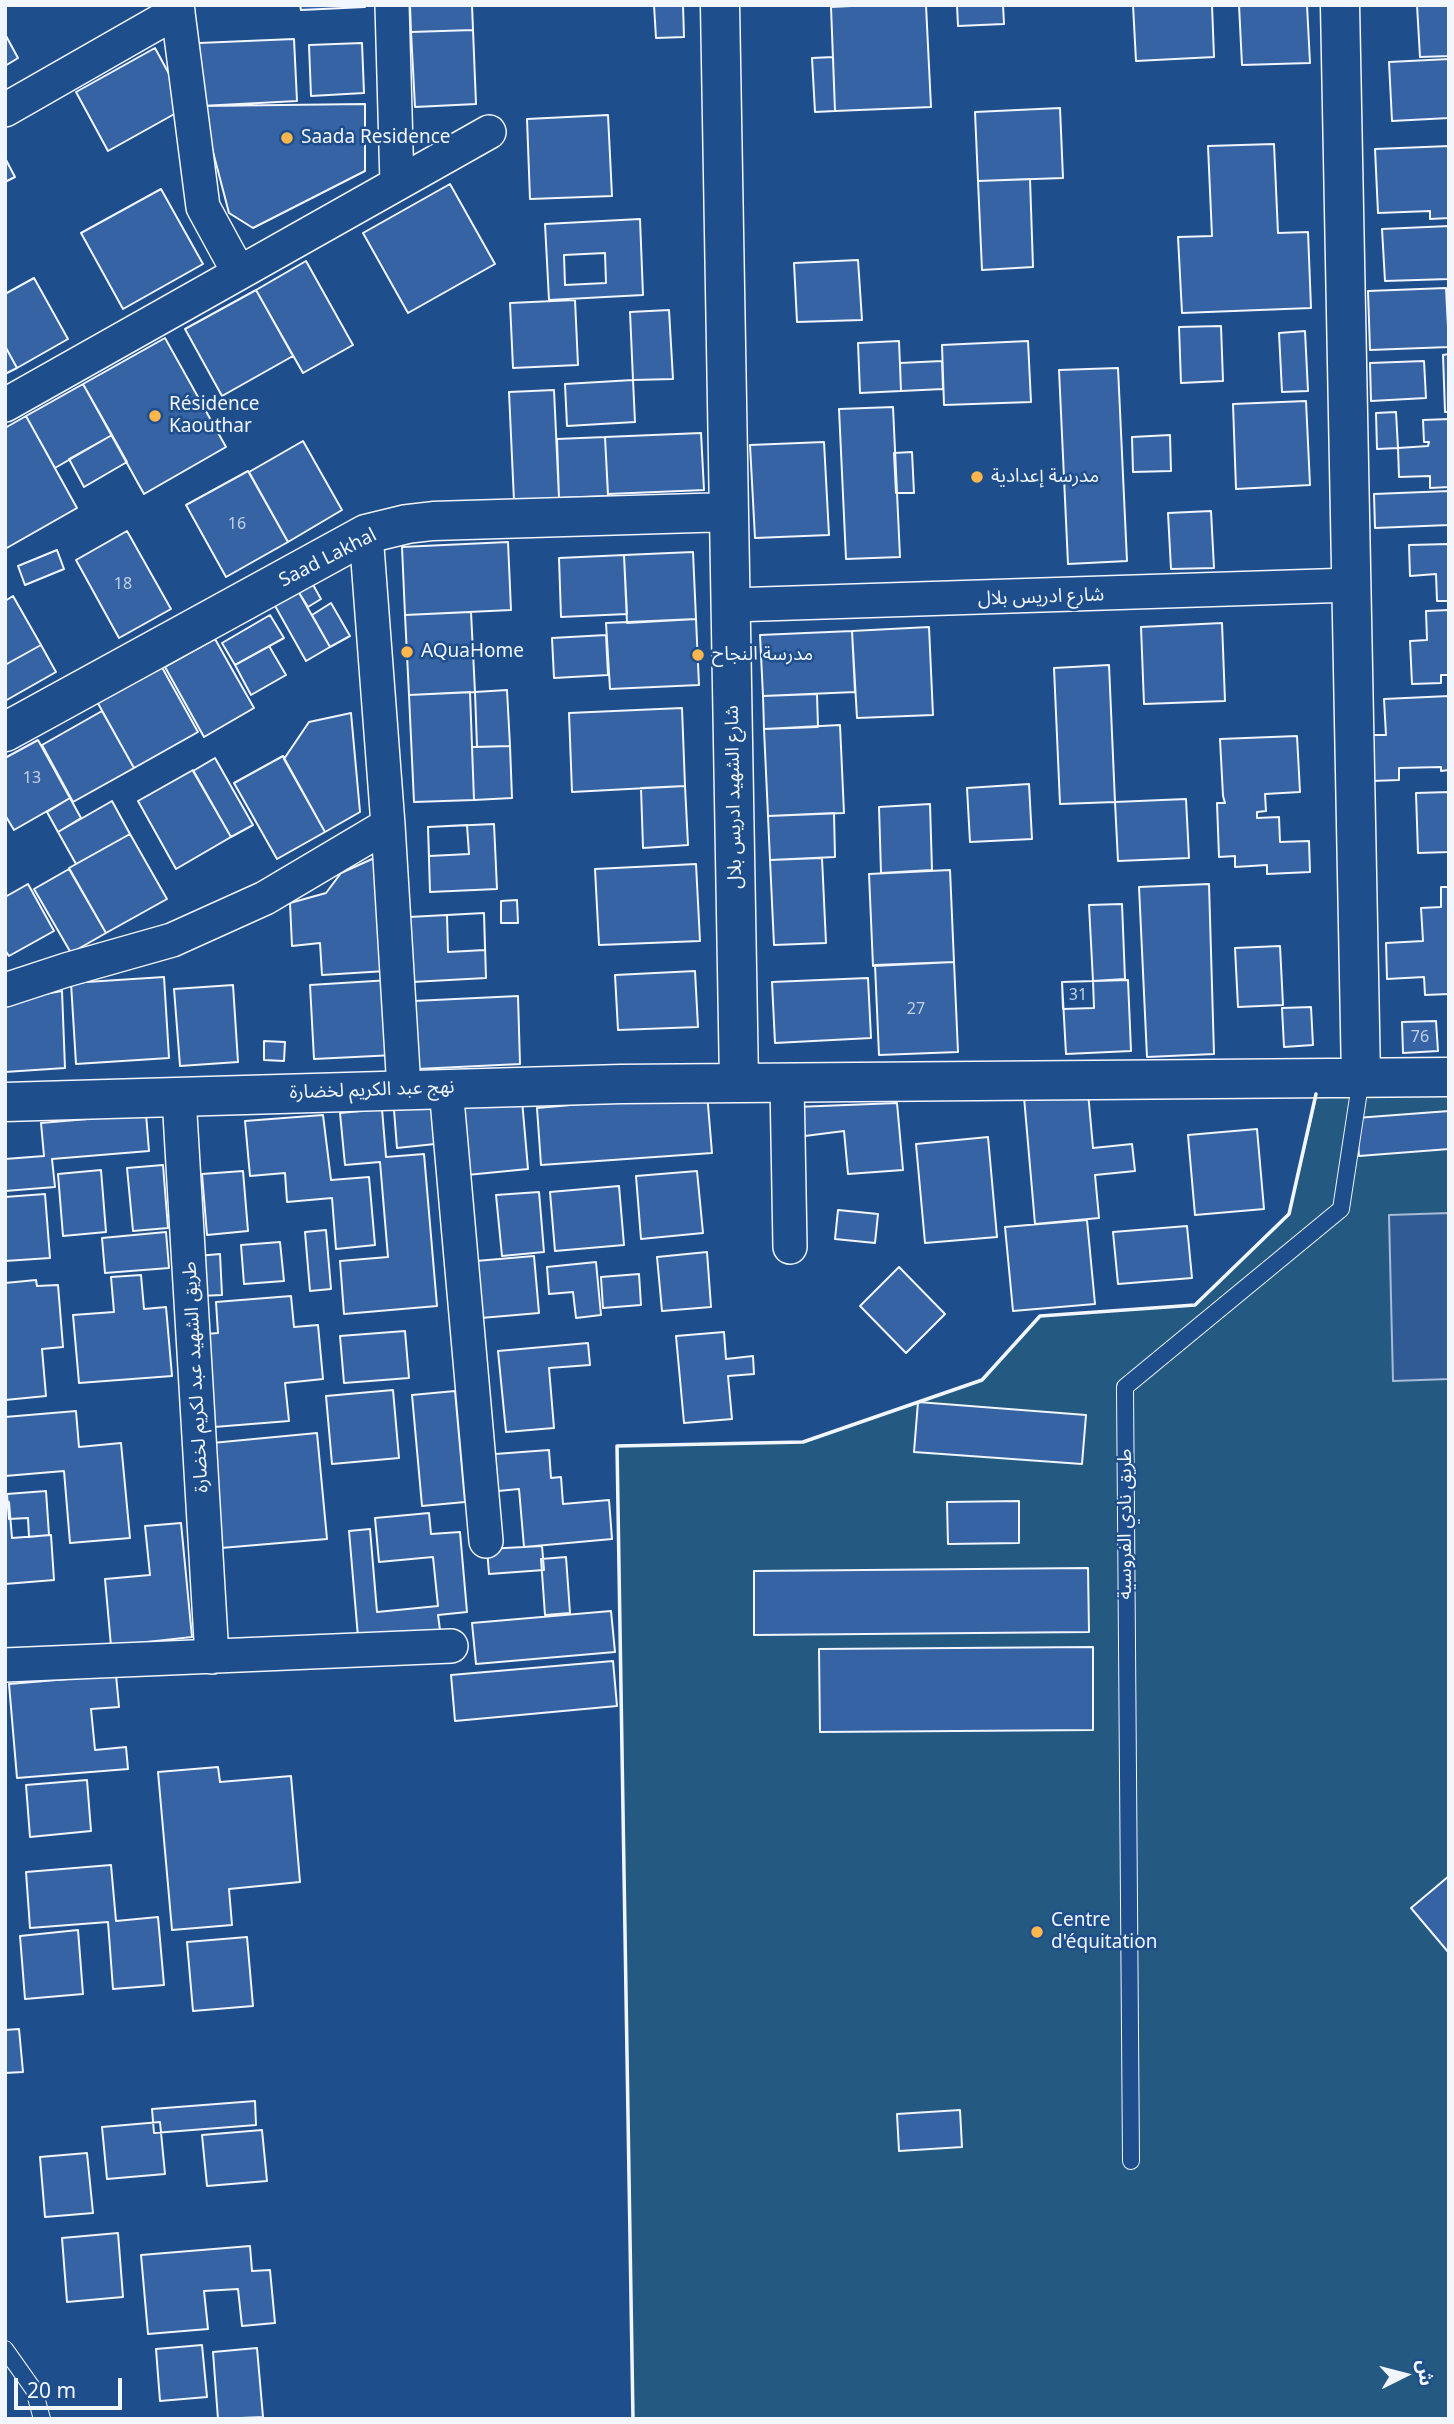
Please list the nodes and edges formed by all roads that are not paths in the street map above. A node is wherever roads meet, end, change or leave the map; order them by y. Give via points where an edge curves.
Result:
1 (392, 5) edge
2 (720, 5) edge
3 (1340, 5) edge
4 (177, 8) edge
5 (5, 110) edge
6 (489, 132) dead end
7 (397, 184) junction
8 (239, 273) junction
9 (5, 405) edge
10 (729, 512) junction
11 (366, 534) junction
12 (1352, 585) junction
13 (731, 606) junction
14 (5, 732) edge
15 (388, 825) junction
16 (5, 990) edge
17 (1449, 1077) edge
18 (1361, 1078) junction
19 (739, 1082) junction
20 (787, 1083) junction
21 (446, 1088) junction
22 (404, 1089) junction
23 (180, 1097) junction
24 (5, 1102) edge
25 (790, 1247) dead end
26 (486, 1541) dead end
27 (450, 1646) dead end
28 (212, 1657) junction
29 (5, 1665) edge
30 (1131, 2161) dead end
31 (5, 2349) edge
32 (42, 2419) edge

1 - 7 street
2 - 10 main road, شارع الشهيد ادريس بلال
3 - 12 main road
4 - 5 street
4 - 8 street via 203,207
6 - 7 street
7 - 8 street
8 - 9 street
10 - 11 main road, Saad Lakhal via 433,521
10 - 13 main road, شارع الشهيد ادريس بلال
11 - 14 main road, Saad Lakhal
11 - 15 street
12 - 13 street, شارع ادريس بلال
12 - 18 main road
13 - 19 main road, شارع الشهيد ادريس بلال
15 - 16 street via 265,898 172,940
15 - 22 street
17 - 18 main road
18 - 20 main road, نهج عبد الكريم لخضارة
18 - 30 lane, طريق نادي الفروسية via 1341,1209 1125,1387
19 - 20 main road, نهج عبد الكريم لخضارة
19 - 21 main road, نهج عبد الكريم لخضارة
20 - 25 street
21 - 22 main road, نهج عبد الكريم لخضارة
21 - 26 street
22 - 23 main road, نهج عبد الكريم لخضارة
23 - 24 main road, نهج عبد الكريم لخضارة
23 - 28 street, طريق الشهيد عبد لكريم لخضارة
27 - 28 street
28 - 29 street
31 - 32 lane via 34,2390

